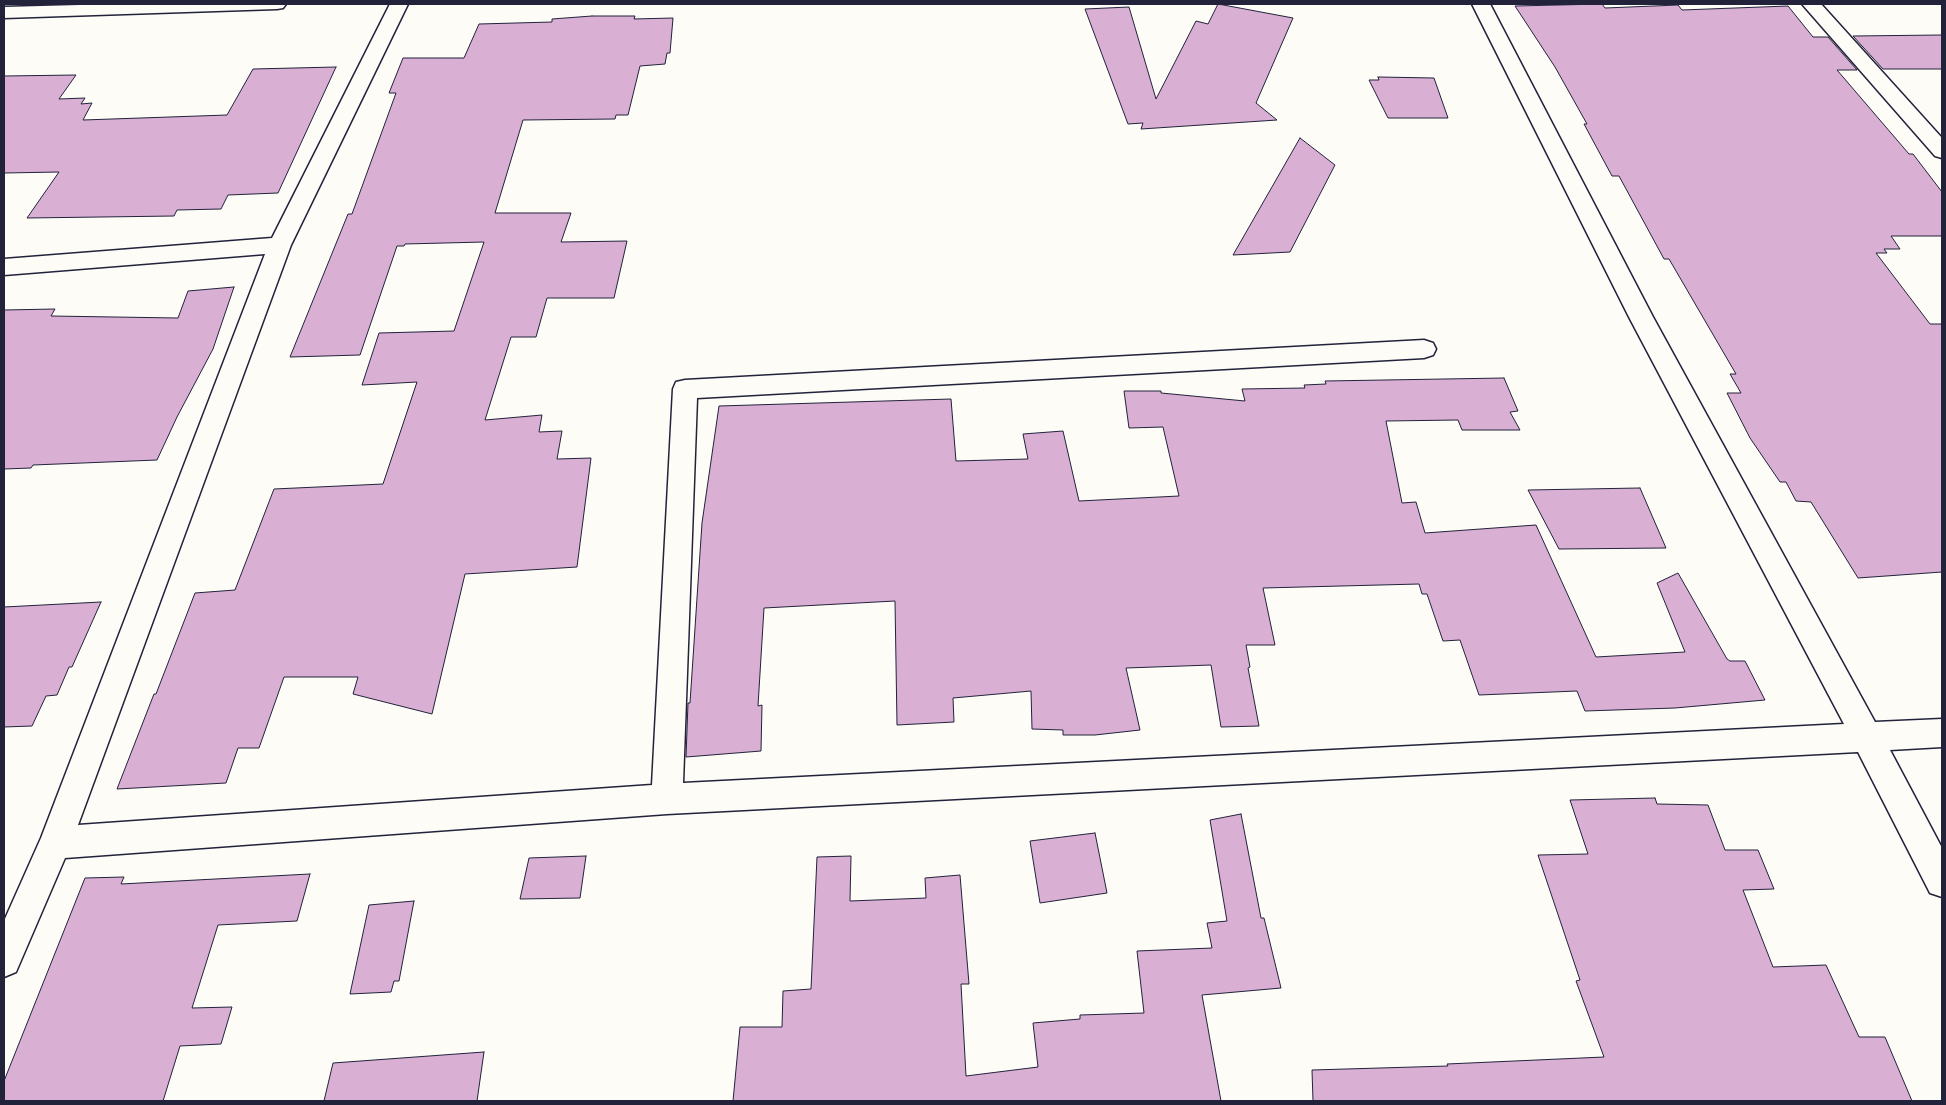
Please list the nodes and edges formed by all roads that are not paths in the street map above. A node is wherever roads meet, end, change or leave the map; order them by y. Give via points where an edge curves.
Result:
1 (277, 4) edge
2 (399, 4) edge
3 (1482, 4) edge
4 (1811, 4) edge
5 (7, 10) edge
6 (1942, 151) edge
7 (280, 244) junction
8 (4, 267) edge
9 (1424, 350) dead end
10 (1942, 733) edge
11 (1867, 737) junction
12 (667, 799) junction
13 (55, 844) junction
14 (1942, 881) edge
15 (4, 960) edge

1 - 5 street
2 - 7 street
3 - 11 street via 1641,317
4 - 6 street
7 - 8 street
7 - 13 street
9 - 12 street via 685,389
10 - 11 street
11 - 12 street
11 - 14 street
12 - 13 street
13 - 15 street

